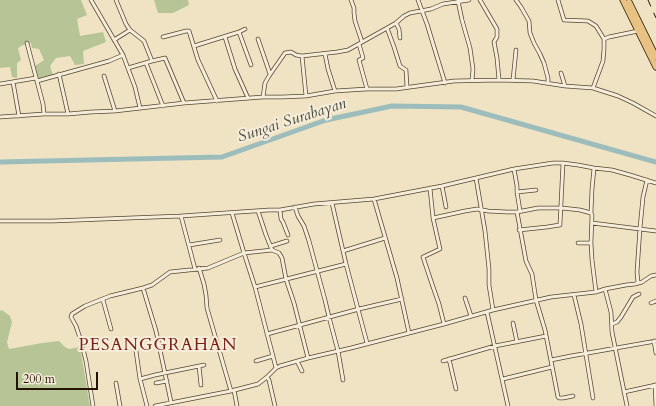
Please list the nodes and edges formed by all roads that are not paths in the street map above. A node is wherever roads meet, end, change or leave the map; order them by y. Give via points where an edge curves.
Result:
1 (91, 0) edge
2 (116, 0) edge
3 (351, 0) edge
4 (418, 0) edge
5 (469, 0) edge
6 (480, 0) edge
7 (516, 0) edge
8 (558, 0) edge
9 (623, 0) edge
10 (628, 0) edge
11 (458, 3) junction
12 (422, 11) junction
13 (396, 23) junction
14 (387, 28) junction
15 (245, 29) dead end
16 (130, 30) junction
17 (638, 31) junction
18 (239, 32) junction
19 (163, 37) dead end
20 (224, 37) junction
21 (400, 38) dead end
22 (258, 39) dead end
23 (604, 39) junction
24 (114, 40) junction
25 (361, 42) junction
26 (27, 43) dead end
27 (194, 46) junction
28 (516, 50) dead end
29 (325, 54) junction
30 (123, 55) junction
31 (302, 56) junction
32 (656, 58) edge
33 (152, 61) junction
34 (146, 63) junction
35 (251, 65) dead end
36 (656, 67) edge
37 (128, 68) junction
38 (561, 73) dead end
39 (59, 74) junction
40 (270, 74) junction
41 (104, 76) dead end
42 (37, 80) junction
43 (472, 80) junction
44 (499, 80) junction
45 (513, 80) junction
46 (13, 82) junction
47 (445, 83) junction
48 (548, 83) junction
49 (0, 84) edge
50 (565, 86) junction
51 (407, 87) junction
52 (593, 88) junction
53 (367, 89) junction
54 (335, 91) junction
55 (306, 96) junction
56 (263, 97) junction
57 (248, 98) junction
58 (217, 101) junction
59 (184, 102) junction
60 (162, 104) junction
61 (140, 107) junction
62 (115, 110) junction
63 (67, 113) junction
64 (44, 114) junction
65 (19, 116) junction
66 (656, 116) edge
67 (0, 117) edge
68 (563, 163) junction
69 (594, 168) junction
70 (514, 169) junction
71 (476, 178) junction
72 (647, 180) junction
73 (656, 183) edge
74 (442, 186) junction
75 (430, 188) junction
76 (536, 190) dead end
77 (517, 192) junction
78 (374, 199) junction
79 (332, 203) junction
80 (446, 207) dead end
81 (295, 208) junction
82 (562, 208) junction
83 (280, 210) junction
84 (482, 210) junction
85 (258, 211) junction
86 (518, 212) junction
87 (591, 212) junction
88 (232, 213) junction
89 (181, 216) junction
90 (433, 218) junction
91 (0, 221) edge
92 (592, 224) junction
93 (640, 228) junction
94 (519, 230) junction
95 (656, 231) edge
96 (288, 235) dead end
97 (385, 238) junction
98 (220, 240) dead end
99 (286, 241) dead end
100 (578, 243) dead end
101 (591, 243) junction
102 (189, 245) junction
103 (272, 248) junction
104 (343, 251) junction
105 (244, 254) junction
106 (346, 264) junction
107 (197, 269) junction
108 (317, 273) junction
109 (656, 275) edge
110 (287, 280) junction
111 (638, 283) junction
112 (255, 287) junction
113 (143, 288) junction
114 (605, 289) junction
115 (596, 292) junction
116 (639, 294) dead end
117 (574, 297) junction
118 (465, 298) dead end
119 (402, 299) junction
120 (104, 300) junction
121 (536, 300) junction
122 (656, 301) edge
123 (651, 303) dead end
124 (359, 309) junction
125 (493, 310) junction
126 (487, 314) junction
127 (471, 316) junction
128 (328, 318) junction
129 (513, 323) dead end
130 (444, 324) junction
131 (612, 324) junction
132 (299, 326) junction
133 (111, 329) dead end
134 (409, 333) junction
135 (267, 334) junction
136 (546, 336) junction
137 (655, 341) edge
138 (517, 342) junction
139 (367, 344) junction
140 (495, 346) junction
141 (616, 348) junction
142 (136, 351) dead end
143 (338, 351) junction
144 (586, 353) junction
145 (656, 353) edge
146 (273, 356) junction
147 (308, 358) junction
148 (448, 359) junction
149 (443, 360) dead end
150 (551, 360) junction
151 (256, 361) dead end
152 (297, 361) junction
153 (204, 365) dead end
154 (199, 366) junction
155 (552, 367) junction
156 (276, 368) junction
157 (302, 371) dead end
158 (166, 373) junction
159 (140, 379) junction
160 (268, 379) junction
161 (503, 379) junction
162 (343, 380) dead end
163 (167, 381) junction
164 (116, 383) dead end
165 (156, 383) dead end
166 (201, 385) dead end
167 (655, 385) edge
168 (456, 389) dead end
169 (233, 392) junction
170 (624, 392) junction
171 (573, 396) dead end
172 (593, 398) dead end
173 (171, 402) junction
174 (93, 406) edge
175 (120, 406) edge
176 (147, 406) edge
177 (155, 406) edge
178 (237, 406) edge
179 (275, 406) edge
180 (508, 406) edge
181 (627, 406) edge
182 (656, 406) edge

1 - 24 street
2 - 16 street
3 - 25 street
4 - 12 street
5 - 11 street
6 - 44 street via 497,29 494,42
7 - 48 street via 529,21 530,33 544,63
8 - 23 street via 564,20 588,21 596,26
9 - 17 highway
10 - 32 highway
11 - 12 street via 443,4
11 - 43 street via 470,48
12 - 13 street via 410,13
12 - 47 street
13 - 14 street
13 - 21 street
14 - 25 street
14 - 51 street via 400,67 406,70
15 - 18 street
16 - 24 street
16 - 33 street via 144,42
17 - 23 street
17 - 36 highway
18 - 20 street
18 - 35 street
19 - 27 street via 188,31
20 - 27 street
20 - 57 street
22 - 40 street
23 - 52 street via 603,61
24 - 30 street
25 - 29 street via 348,50
25 - 53 street via 363,58 359,60
26 - 42 street
27 - 58 street
28 - 45 street
29 - 31 street
29 - 54 street
30 - 37 street
30 - 39 street
31 - 40 street via 291,52 285,53
31 - 55 street
33 - 34 street
33 - 59 street via 165,58
34 - 37 street
34 - 60 street
37 - 61 street
38 - 50 street
39 - 42 street
39 - 63 street
40 - 56 street via 265,83
41 - 62 street
42 - 46 street
42 - 64 street
43 - 44 street
43 - 47 street
44 - 45 street
45 - 48 street
46 - 49 street
46 - 65 street
47 - 51 street
48 - 50 street
50 - 52 street
51 - 53 street
52 - 66 street via 618,96
53 - 54 street
54 - 55 street
55 - 56 street
56 - 57 street
57 - 58 street
58 - 59 street
59 - 60 street
60 - 61 street
61 - 62 street
62 - 63 street
63 - 64 street
64 - 65 street
65 - 67 street
68 - 69 street
68 - 70 street
68 - 82 street
69 - 72 street via 612,170
69 - 87 street
70 - 71 street
70 - 77 street
71 - 74 street
71 - 84 street
72 - 73 street
72 - 93 street
74 - 75 street
74 - 80 street
75 - 78 street
75 - 90 street
76 - 77 street
77 - 86 street
78 - 79 street
78 - 97 street
79 - 81 street
79 - 104 street
81 - 83 street
81 - 108 street via 304,226
82 - 86 street via 538,208
82 - 87 street
82 - 94 street via 560,225
83 - 85 street
83 - 96 street
84 - 86 street
84 - 90 street
84 - 125 street
85 - 88 street
85 - 103 street
86 - 94 street
87 - 92 street
88 - 89 street
88 - 105 street
89 - 91 street
89 - 102 street
90 - 130 street via 440,249 424,257
92 - 93 street
92 - 101 street
93 - 95 street
93 - 111 street
94 - 121 street via 526,261 532,274
97 - 104 street
97 - 119 street
98 - 102 street
99 - 103 street
100 - 101 street
101 - 115 street
102 - 107 street
103 - 105 street
103 - 110 street via 282,258
104 - 106 street
105 - 107 street via 208,268
105 - 112 street
106 - 108 street
106 - 124 street
107 - 113 street via 170,272 152,285
107 - 169 street
108 - 110 street
108 - 128 street
109 - 111 street
110 - 112 street
110 - 132 street
111 - 114 street
112 - 135 street
113 - 120 street via 110,296
113 - 158 street
114 - 115 street
114 - 131 street
115 - 117 street
116 - 131 street via 633,296 621,317
117 - 121 street
117 - 144 street
118 - 127 street
119 - 124 street
119 - 134 street
120 - 133 street
120 - 174 street via 77,310 71,316 86,361
121 - 125 street
121 - 136 street
122 - 123 street
124 - 128 street
124 - 139 street
125 - 126 street
126 - 127 street
126 - 140 street
127 - 130 street
128 - 132 street
128 - 143 street
129 - 138 street
130 - 134 street
131 - 141 street
132 - 135 street
132 - 147 street
134 - 139 street
135 - 146 street
136 - 138 street
136 - 150 street
137 - 141 street
137 - 145 street
138 - 140 street
139 - 143 street
140 - 148 street
140 - 161 street
141 - 144 street
141 - 170 street
142 - 159 street
143 - 147 street
143 - 162 street
144 - 150 street
144 - 172 street
146 - 151 street
146 - 156 street
147 - 152 street
148 - 149 street
148 - 168 street
150 - 155 street
152 - 156 street
152 - 157 street
153 - 154 street
154 - 158 street
154 - 166 street
155 - 161 street
155 - 171 street via 558,397
156 - 160 street
158 - 159 street
158 - 163 street
159 - 176 street
160 - 169 street
160 - 179 street
161 - 180 street
163 - 165 street
163 - 173 street
164 - 175 street
167 - 170 street
167 - 182 street
169 - 173 street
169 - 178 street
170 - 181 street
173 - 177 street

